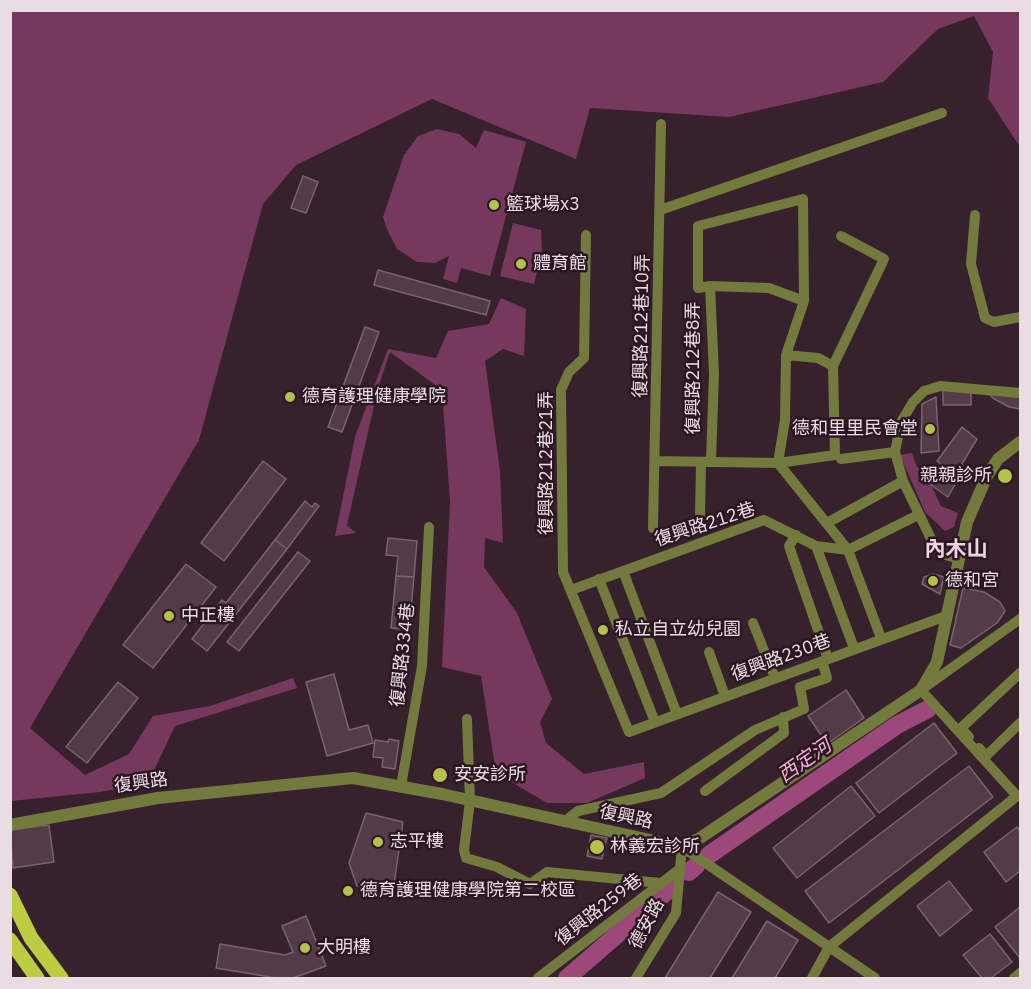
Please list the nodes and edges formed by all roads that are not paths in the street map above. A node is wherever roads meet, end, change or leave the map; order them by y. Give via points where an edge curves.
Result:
1 (942, 113) dead end
2 (661, 124) dead end
3 (660, 210) junction
4 (975, 215) dead end
5 (586, 235) dead end
6 (841, 236) dead end
7 (710, 286) junction
8 (804, 301) junction
9 (1020, 317) edge
10 (786, 355) junction
11 (833, 366) junction
12 (1020, 393) edge
13 (1020, 441) edge
14 (895, 452) junction
15 (841, 459) dead end
16 (656, 461) junction
17 (706, 462) junction
18 (778, 464) junction
19 (903, 481) junction
20 (700, 515) dead end
21 (918, 515) junction
22 (827, 523) junction
23 (429, 527) dead end
24 (653, 528) dead end
25 (796, 535) junction
26 (816, 546) junction
27 (849, 550) junction
28 (959, 560) junction
29 (623, 571) junction
30 (599, 579) junction
31 (571, 590) junction
32 (946, 616) junction
33 (1020, 619) edge
34 (753, 623) dead end
35 (881, 638) junction
36 (854, 648) junction
37 (709, 652) dead end
38 (825, 660) junction
39 (937, 662) junction
40 (951, 671) junction
41 (1020, 673) edge
42 (775, 678) junction
43 (921, 690) junction
44 (725, 696) junction
45 (677, 714) junction
46 (783, 717) junction
47 (467, 719) dead end
48 (655, 722) junction
49 (1020, 723) edge
50 (629, 732) joint
51 (400, 786) junction
52 (705, 791) dead end
53 (470, 801) junction
54 (564, 822) junction
55 (10, 825) edge
56 (682, 847) junction
57 (681, 868) junction
58 (660, 883) junction
59 (10, 895) edge
60 (12, 942) edge
61 (830, 947) junction
62 (1020, 973) edge
63 (38, 978) edge
64 (61, 978) edge
65 (538, 978) edge
66 (636, 978) edge
67 (812, 978) edge
68 (875, 978) edge
69 (1014, 978) edge

1 - 3 street
2 - 3 street, 復興路212巷10弄
3 - 16 street, 復興路212巷10弄
4 - 9 street via 971,264 985,318 994,322
5 - 31 street, 復興路212巷21弄 via 584,358 568,372 561,390 563,572
6 - 11 street via 884,260
7 - 8 street via 769,288
7 - 8 street, 復興路212巷8弄 via 698,288 698,226 803,199
7 - 17 street, 復興路212巷8弄 via 714,374
8 - 10 street
10 - 11 street via 818,358
10 - 18 street via 785,420
11 - 18 street via 835,455
12 - 14 street via 946,385 924,391 901,422
13 - 28 street via 998,459 987,476 967,522
14 - 15 street
14 - 19 street
16 - 17 street
16 - 24 street, 復興路212巷10弄
17 - 18 street
17 - 20 street, 復興路212巷8弄
18 - 22 street
19 - 21 street
19 - 22 street
21 - 27 street
21 - 28 street via 934,545
22 - 27 street
23 - 51 street, 復興路334巷 via 423,666
25 - 26 street, 復興路212巷
25 - 29 street, 復興路212巷 via 764,520
25 - 38 street via 789,546
26 - 27 street, 復興路212巷
26 - 36 street
27 - 35 street
28 - 32 street
29 - 30 street, 復興路212巷
29 - 45 street
30 - 31 street, 復興路212巷
30 - 48 street
31 - 50 street, 復興路212巷21弄
32 - 35 street, 復興路230巷
32 - 39 street
33 - 40 street
34 - 42 street
35 - 36 street, 復興路230巷
36 - 38 street, 復興路230巷
37 - 44 street
38 - 42 street, 復興路230巷
38 - 46 street via 827,678 800,687 804,709
39 - 40 street
39 - 43 street
40 - 43 street
41 - 49 street via 961,728 986,756
42 - 44 street, 復興路230巷
43 - 56 street
43 - 61 street via 1017,796
44 - 45 street, 復興路230巷
45 - 48 street, 復興路230巷
46 - 52 street via 784,733
46 - 54 street via 755,730 661,793 578,811
47 - 53 street
48 - 50 street, 復興路230巷
51 - 53 street, 復興路
51 - 55 street, 復興路 via 353,778 158,798
53 - 54 street, 復興路
53 - 58 street via 466,858 497,867 530,884 547,872
54 - 56 street, 復興路
56 - 57 street, 德安路
56 - 61 street
57 - 58 street, 復興路259巷
57 - 66 street, 德安路 via 676,912
58 - 65 street, 復興路259巷
59 - 64 main road via 31,938
60 - 63 main road
61 - 67 street
61 - 68 street
62 - 69 street

